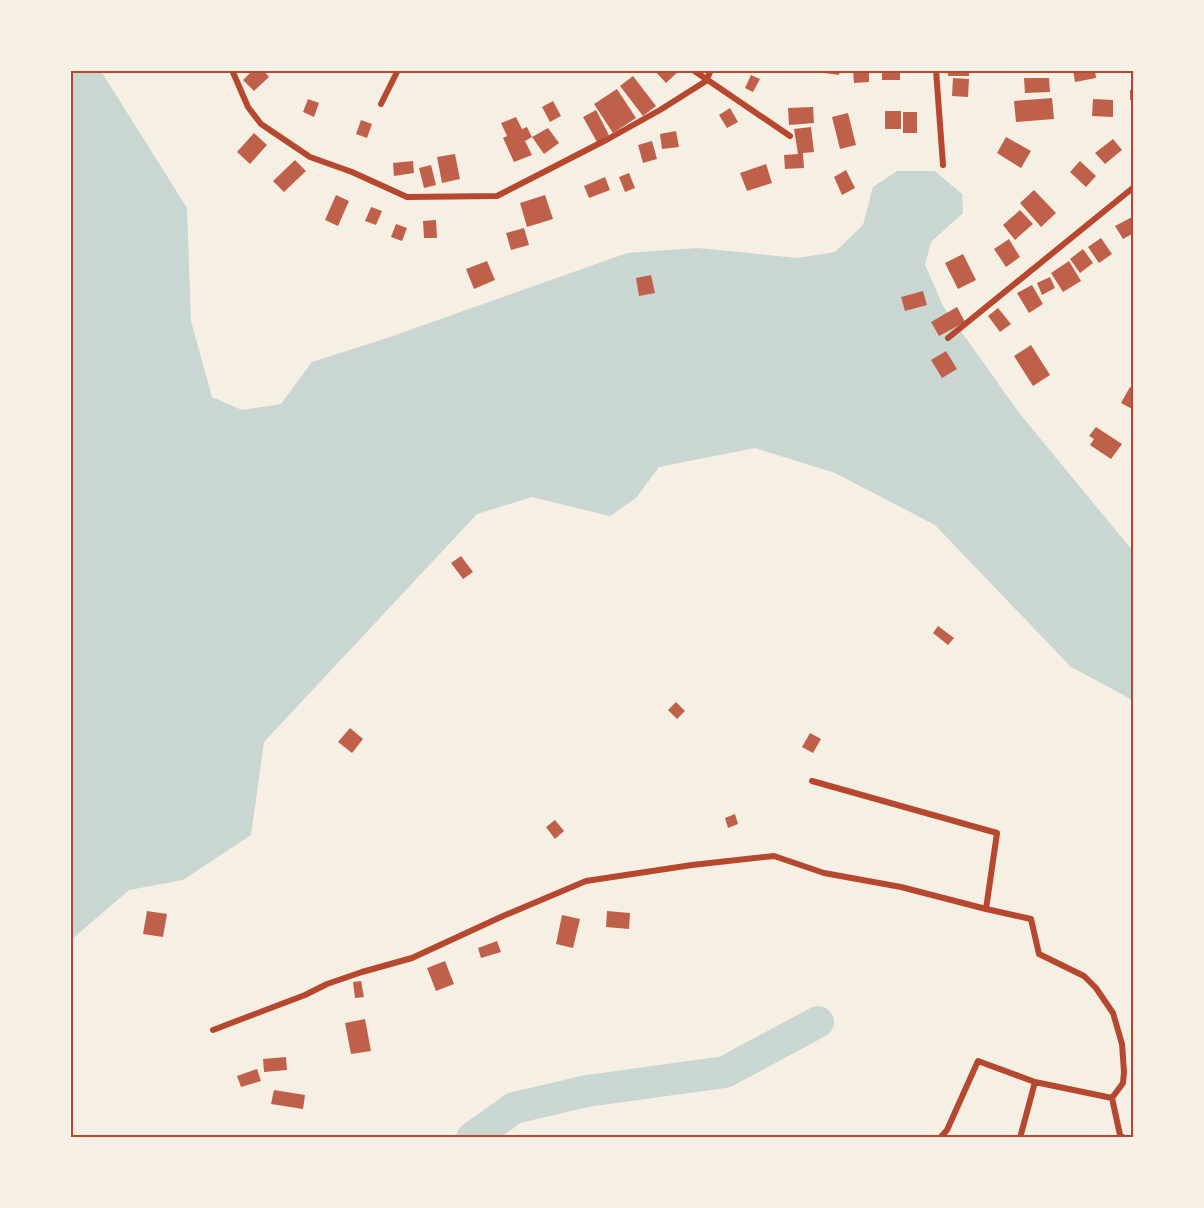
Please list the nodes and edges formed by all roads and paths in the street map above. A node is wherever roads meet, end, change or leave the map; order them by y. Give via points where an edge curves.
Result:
1 (232, 70) edge
2 (398, 70) edge
3 (693, 70) edge
4 (711, 70) edge
5 (936, 70) edge
6 (706, 81) junction
7 (381, 104) dead end
8 (790, 136) dead end
9 (943, 165) dead end
10 (1134, 188) edge
11 (948, 338) dead end
12 (812, 781) dead end
13 (986, 909) junction
14 (213, 1030) dead end
15 (1035, 1082) junction
16 (1112, 1098) junction
17 (940, 1137) edge
18 (1020, 1137) edge
19 (1121, 1137) edge

1 - 6 street via 248,107 261,124 310,157 407,196 497,196 608,139
2 - 7 street
3 - 6 street
4 - 6 street
5 - 9 street
6 - 8 street
10 - 11 street
12 - 13 street via 997,833
13 - 14 street via 901,887 824,873 774,856 586,881 412,958 327,984
13 - 16 street via 1031,919 1039,954 1083,976 1113,1013 1122,1044 1124,1072 1123,1083
15 - 16 street
15 - 17 street via 978,1060 947,1130
15 - 18 street
16 - 19 street

